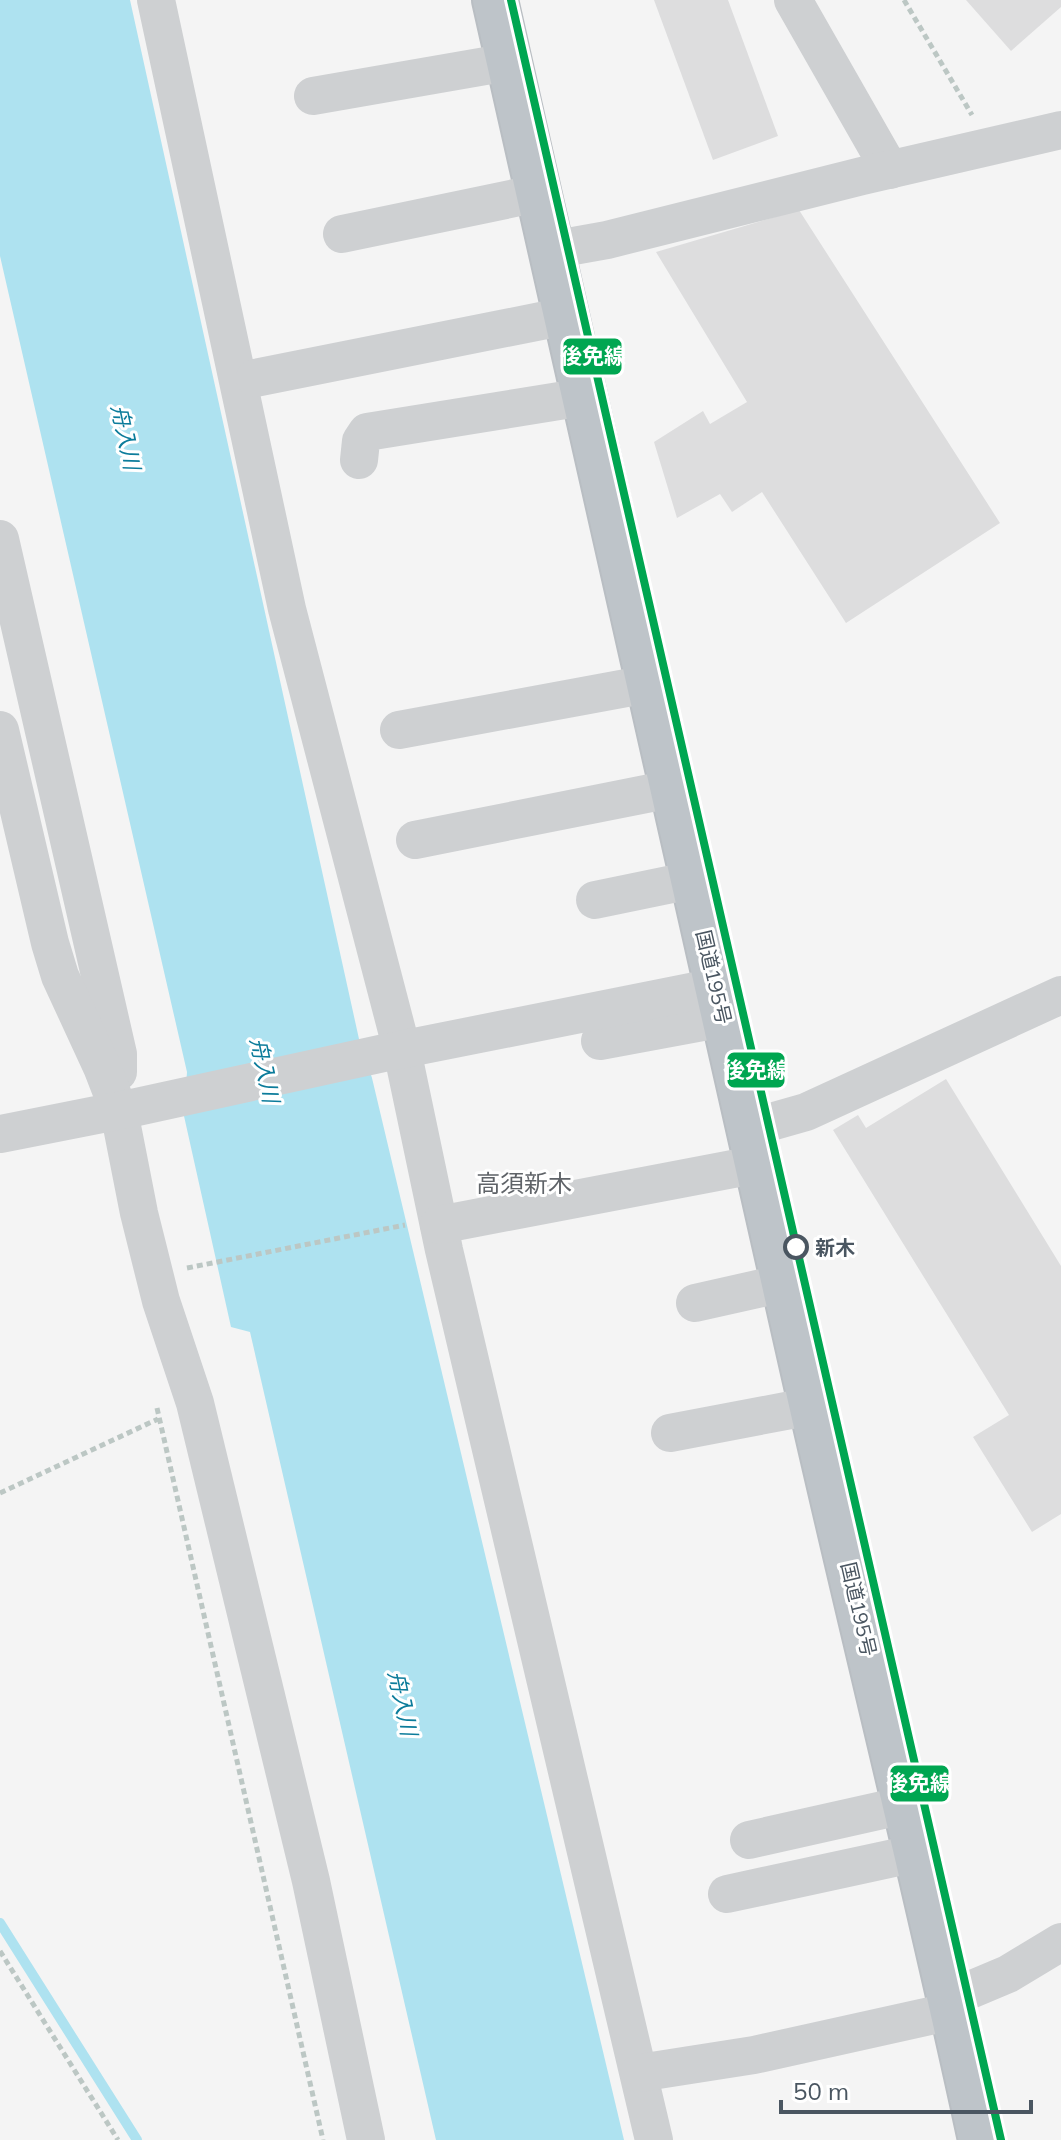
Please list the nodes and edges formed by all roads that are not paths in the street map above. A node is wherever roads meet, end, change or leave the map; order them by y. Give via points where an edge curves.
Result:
1 (156, 0) edge
2 (495, 0) edge
3 (793, 0) edge
4 (509, 62) junction
5 (313, 96) dead end
6 (1061, 130) edge
7 (890, 170) junction
8 (539, 193) junction
9 (342, 234) dead end
10 (551, 250) junction
11 (566, 316) junction
12 (255, 378) dead end
13 (584, 397) junction
14 (359, 460) dead end
15 (0, 539) edge
16 (648, 684) junction
17 (0, 730) edge
18 (399, 730) dead end
19 (671, 789) junction
20 (415, 840) dead end
21 (690, 871) junction
22 (594, 890) dead end
23 (1061, 995) edge
24 (720, 1003) junction
25 (600, 1041) dead end
26 (393, 1052) junction
27 (128, 1109) junction
28 (0, 1134) edge
29 (754, 1146) junction
30 (425, 1224) junction
31 (784, 1283) junction
32 (695, 1303) dead end
33 (812, 1406) junction
34 (670, 1433) dead end
35 (905, 1805) junction
36 (749, 1840) dead end
37 (917, 1853) junction
38 (727, 1894) dead end
39 (1061, 1942) edge
40 (951, 1998) junction
41 (639, 2073) junction
42 (366, 2140) edge
43 (654, 2140) edge
44 (981, 2140) edge

1 - 26 street via 287,609
2 - 4 highway, 国道195号
3 - 7 street
4 - 5 street
4 - 8 highway, 国道195号
6 - 7 street
7 - 10 street
8 - 9 street
8 - 10 highway, 国道195号
10 - 11 highway, 国道195号
11 - 12 street via 346,373
11 - 13 highway, 国道195号
13 - 14 street via 367,432
13 - 16 highway, 国道195号
15 - 27 street
16 - 18 street
16 - 19 highway, 国道195号
17 - 27 street via 60,976 102,1067
19 - 20 street
19 - 21 highway, 国道195号
21 - 22 street
21 - 24 highway, 国道195号
23 - 29 street via 806,1112
24 - 25 street
24 - 26 street
24 - 29 highway, 国道195号
26 - 27 street
26 - 30 street
27 - 28 street
27 - 42 street via 143,1228 195,1403 311,1881
29 - 30 street
29 - 31 highway, 国道195号
30 - 41 street
31 - 32 street
31 - 33 highway, 国道195号
33 - 34 street
33 - 35 highway, 国道195号
35 - 36 street
35 - 37 highway, 国道195号
37 - 38 street
37 - 40 highway, 国道195号
39 - 40 street via 1008,1974
40 - 41 street via 939,2014 754,2055
40 - 44 highway, 国道195号
41 - 43 street

